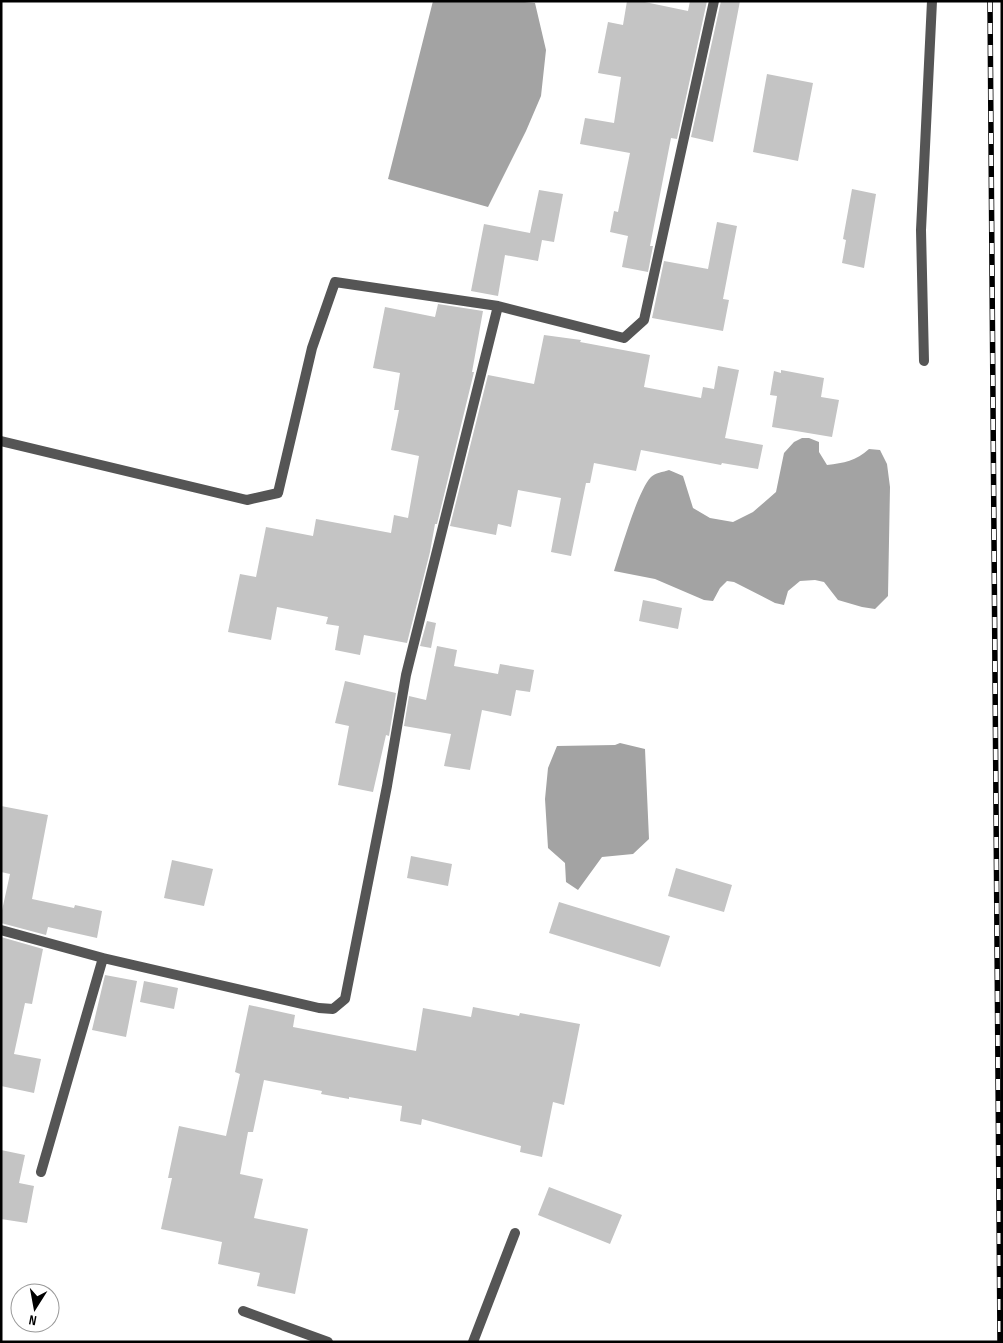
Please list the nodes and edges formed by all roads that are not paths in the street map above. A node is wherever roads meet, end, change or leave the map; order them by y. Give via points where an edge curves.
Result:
1 (714, 1) edge
2 (932, 1) edge
3 (498, 306) junction
4 (924, 361) dead end
5 (1, 441) edge
6 (1, 930) edge
7 (103, 958) junction
8 (41, 1172) dead end
9 (515, 1233) dead end
10 (243, 1311) dead end
11 (328, 1342) edge
12 (473, 1342) edge

1 - 3 street via 644,320 624,338
2 - 4 street via 921,230
3 - 5 street via 335,282 312,348 278,493 247,500
3 - 7 street via 406,676 345,999 333,1009 319,1008
6 - 7 street
7 - 8 street
9 - 12 street
10 - 11 street

